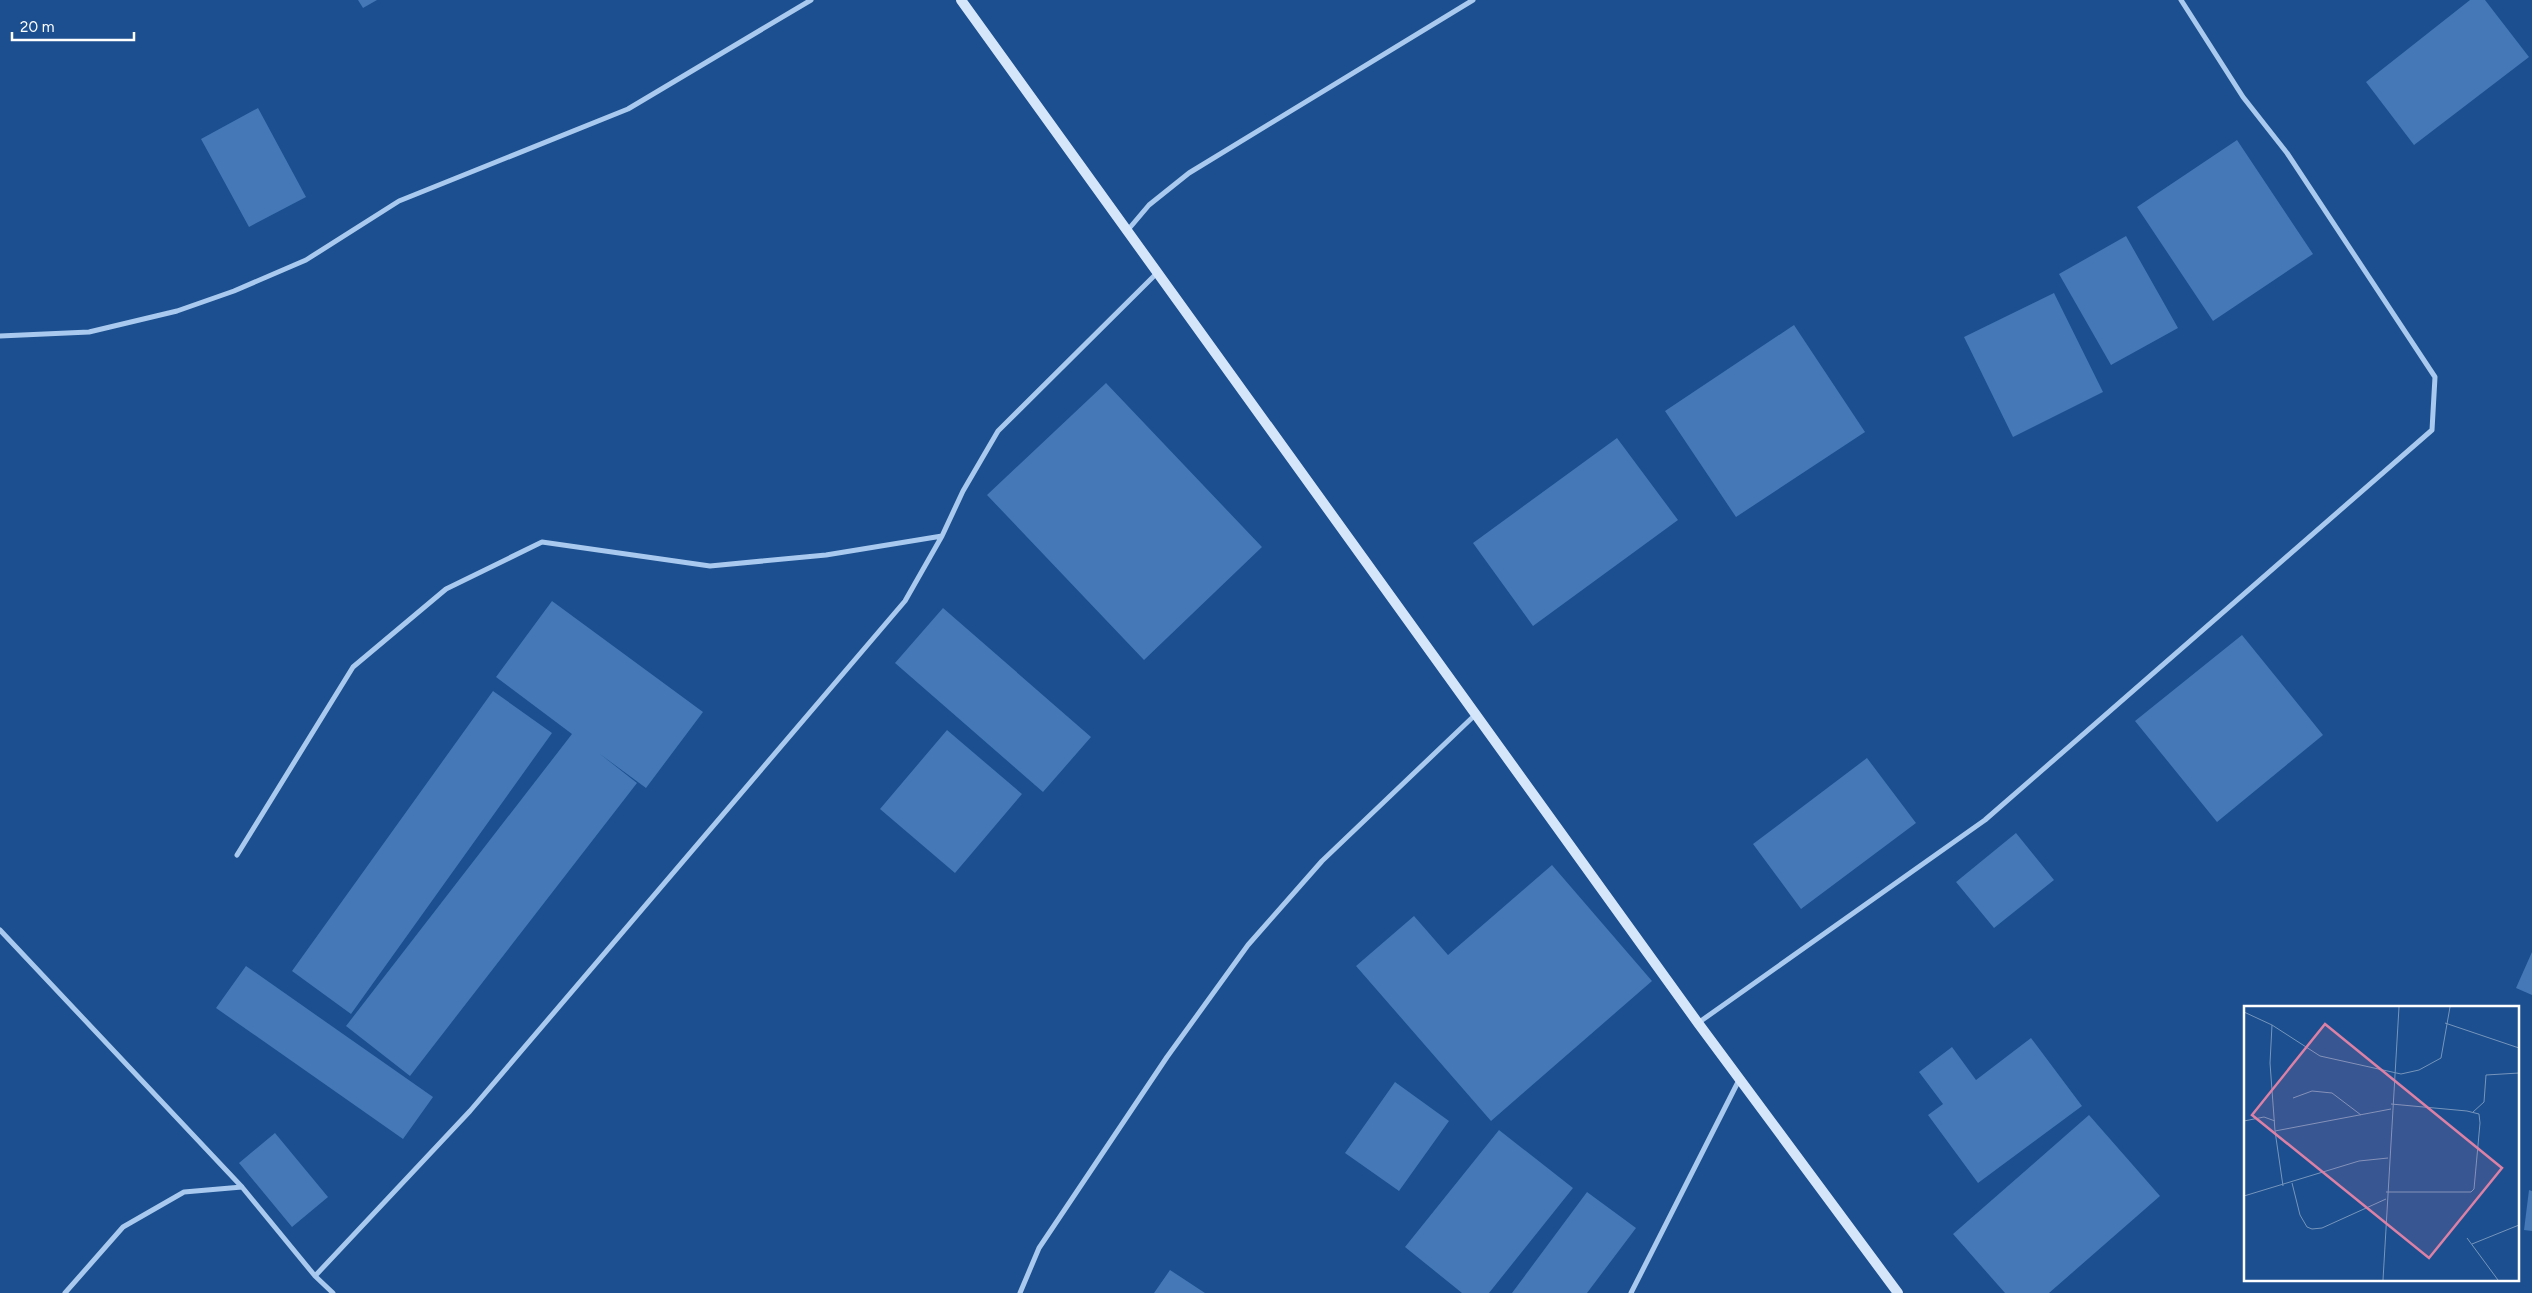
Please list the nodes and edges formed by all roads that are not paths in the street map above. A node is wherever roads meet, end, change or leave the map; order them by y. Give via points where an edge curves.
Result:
1 (811, 0) edge
2 (961, 0) edge
3 (1473, 0) edge
4 (2181, 0) edge
5 (1128, 231) junction
6 (1158, 272) junction
7 (0, 336) edge
8 (942, 536) junction
9 (1476, 714) junction
10 (236, 855) dead end
11 (0, 930) edge
12 (1698, 1023) junction
13 (1739, 1080) junction
14 (242, 1187) junction
15 (315, 1276) junction
16 (65, 1293) edge
17 (333, 1293) edge
18 (1020, 1293) edge
19 (1631, 1293) edge
20 (1898, 1293) edge

1 - 7 street via 628,109 399,201 306,260 234,290 177,311 89,332
2 - 5 street
3 - 5 street via 1189,173 1149,205
4 - 12 street via 2243,97 2293,161 2435,377 2432,430 1985,820
5 - 6 street
6 - 8 street via 998,431 963,491
6 - 9 street
8 - 10 street via 826,555 710,566 542,542 446,589 354,667
8 - 15 street via 905,601 720,821 470,1111
9 - 12 street
9 - 18 street via 1322,861 1248,945 1167,1057 1039,1248
11 - 14 street
12 - 13 street
13 - 19 street
13 - 20 street
14 - 15 street
14 - 16 street via 184,1192 123,1227
15 - 17 street

